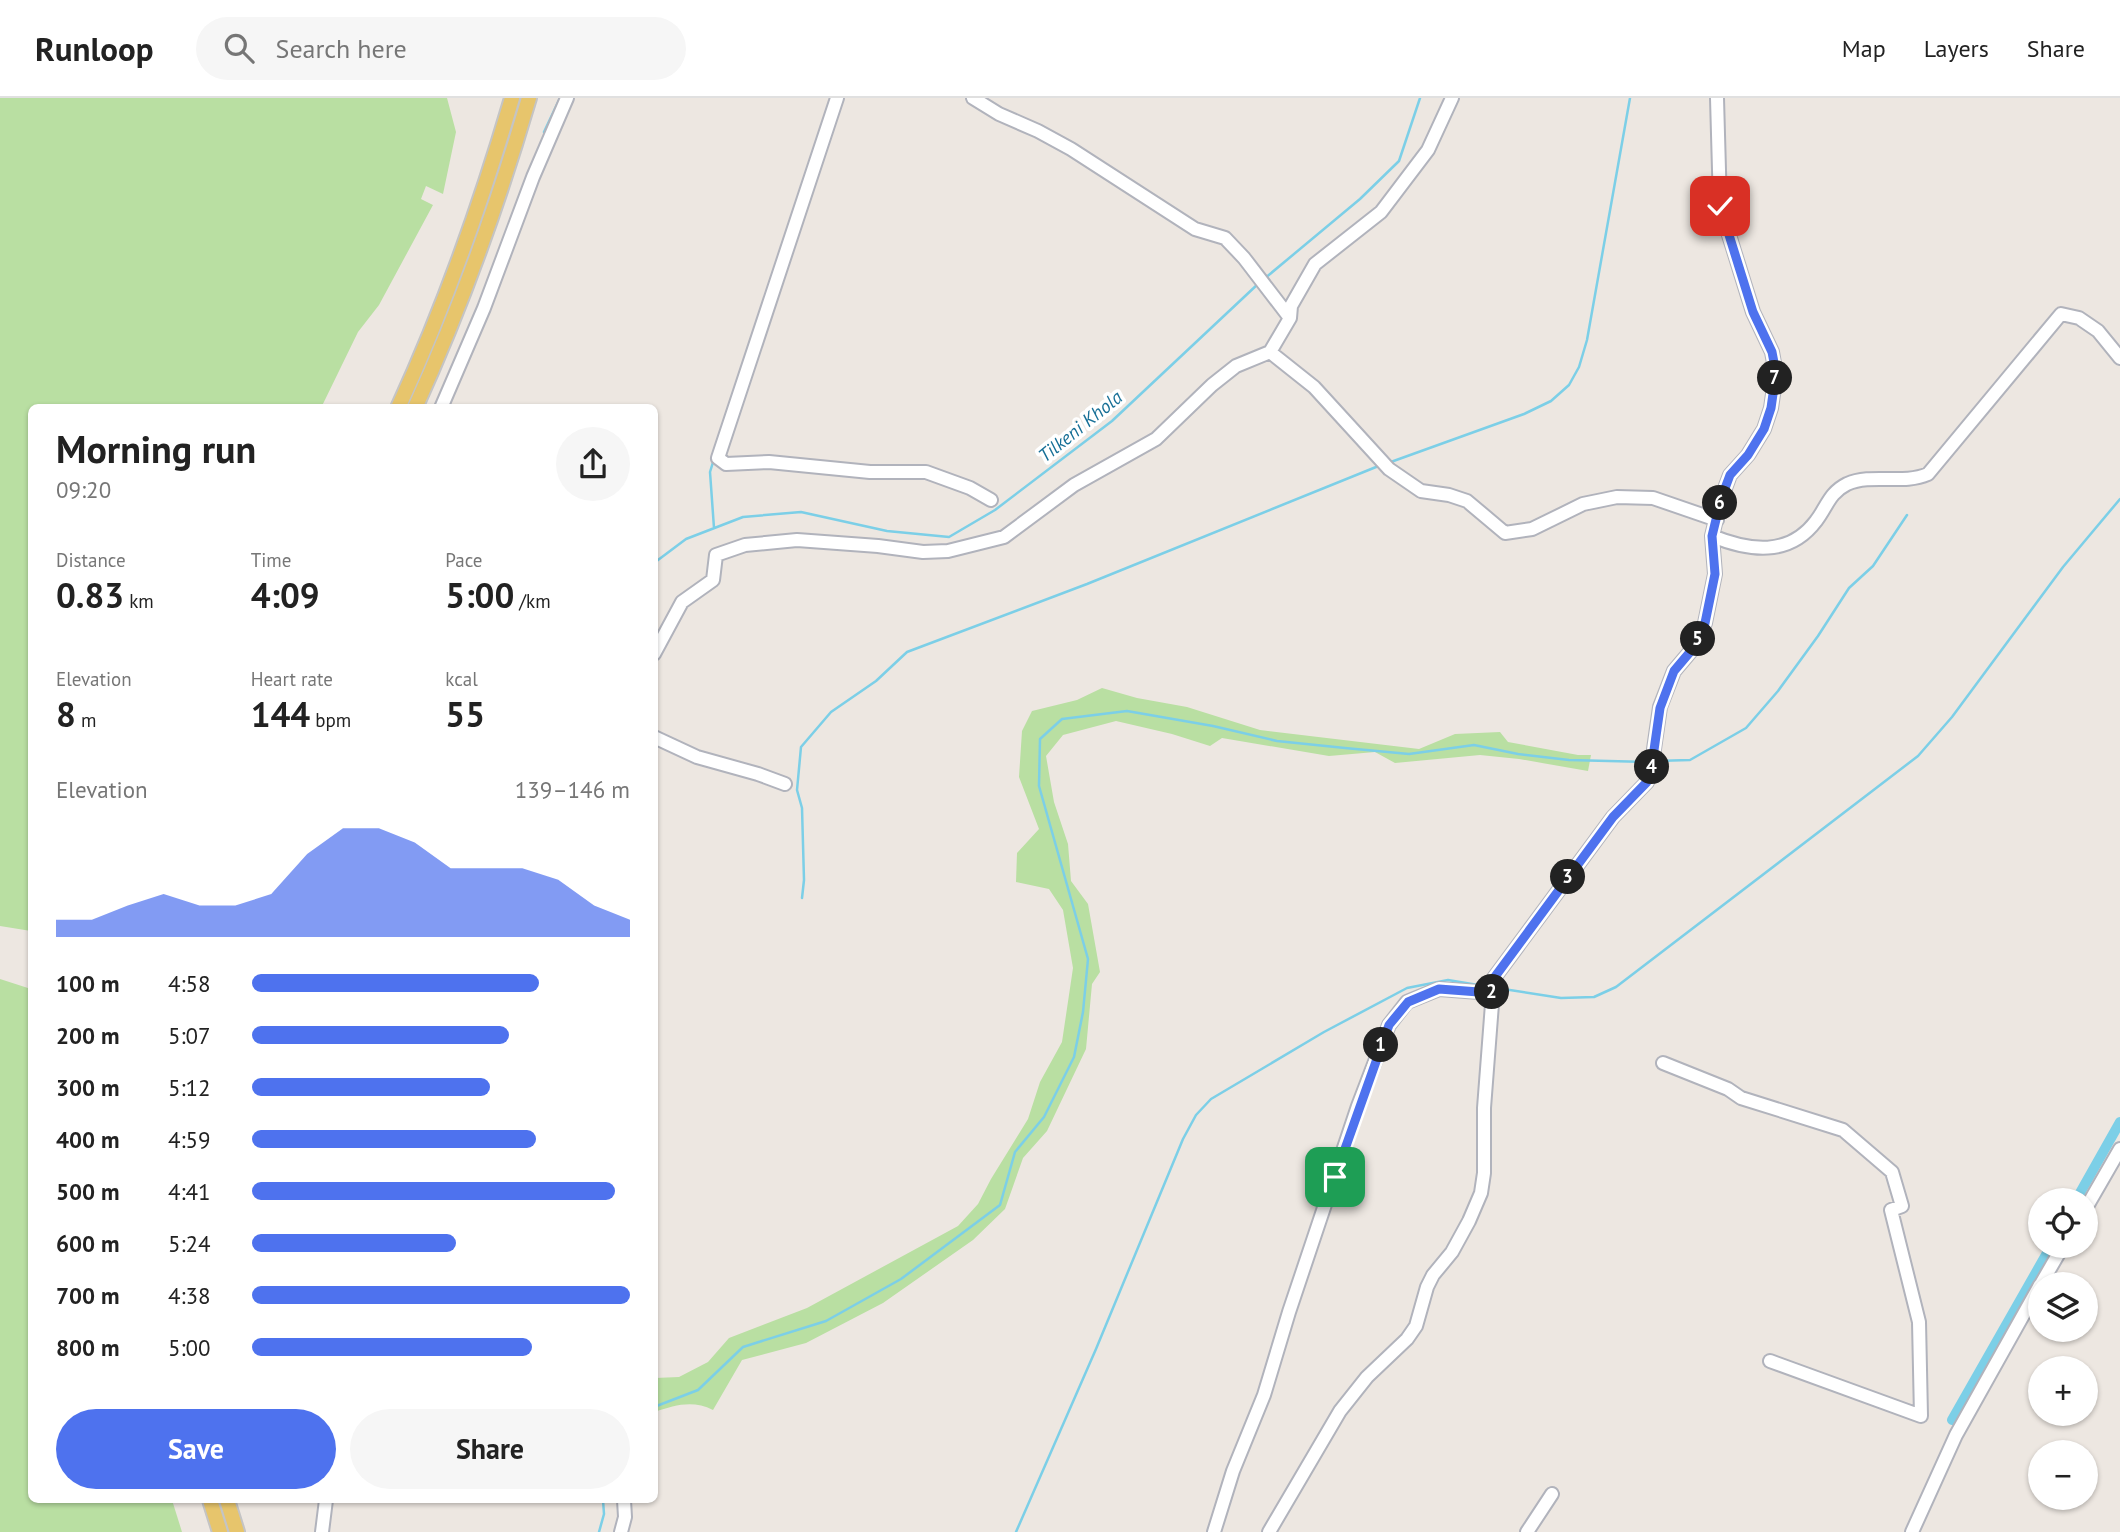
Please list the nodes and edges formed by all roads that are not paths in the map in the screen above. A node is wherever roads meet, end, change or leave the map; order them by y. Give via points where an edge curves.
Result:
1 (512, 98) edge
2 (529, 98) edge
3 (567, 98) edge
4 (837, 98) edge
5 (973, 98) edge
6 (1452, 98) edge
7 (1717, 98) edge
8 (1290, 318) junction
9 (1270, 352) junction
10 (2120, 358) edge
11 (400, 404) edge
12 (417, 404) edge
13 (444, 404) edge
14 (991, 499) dead end
15 (1717, 520) junction
16 (1712, 536) junction
17 (658, 647) edge
18 (658, 739) edge
19 (785, 784) dead end
20 (1492, 993) junction
21 (1662, 1063) dead end
22 (2120, 1149) edge
23 (2098, 1188) edge
24 (2028, 1308) edge
25 (1770, 1361) dead end
26 (1552, 1494) dead end
27 (211, 1503) edge
28 (229, 1503) edge
29 (326, 1503) edge
30 (624, 1503) edge
31 (220, 1532) edge
32 (237, 1532) edge
33 (322, 1532) edge
34 (621, 1532) edge
35 (1213, 1532) edge
36 (1269, 1532) edge
37 (1527, 1532) edge
38 (1912, 1532) edge

1 - 11 main road via 453,277
2 - 12 main road via 470,277
3 - 13 street
4 - 14 street via 718,458 726,464 769,462 870,472 926,472
5 - 8 street via 1071,149 1195,229 1225,237
6 - 8 street via 1428,150 1381,212 1315,264 1291,306
7 - 15 street via 1720,206 1776,373 1764,429 1730,475
8 - 9 street
9 - 15 street via 1314,387 1385,465 1421,491 1467,501 1505,533 1532,529 1583,504 1617,497 1653,498
9 - 17 street via 1236,366 1156,439 1074,485 1004,537 948,551 797,540 744,545 716,555 713,580 682,602
10 - 16 street via 2098,331 2079,318 2061,314 1928,474 1917,479 1849,483 1833,493 1804,535 1785,544 1763,549 1739,547
15 - 16 street
16 - 20 street via 1715,574 1705,623 1696,645 1674,671 1660,708 1647,782 1613,817 1494,978
18 - 19 street via 696,757
20 - 35 street via 1439,989 1408,1002 1389,1025
20 - 36 street via 1484,1173 1477,1202 1452,1252 1427,1287 1416,1326 1340,1411
21 - 25 street via 1741,1098 1843,1130 1892,1172 1902,1206 1891,1210 1919,1322 1921,1416
22 - 23 street
24 - 38 street via 1956,1435
26 - 37 street
27 - 31 main road
28 - 32 main road
29 - 33 street
30 - 34 street

